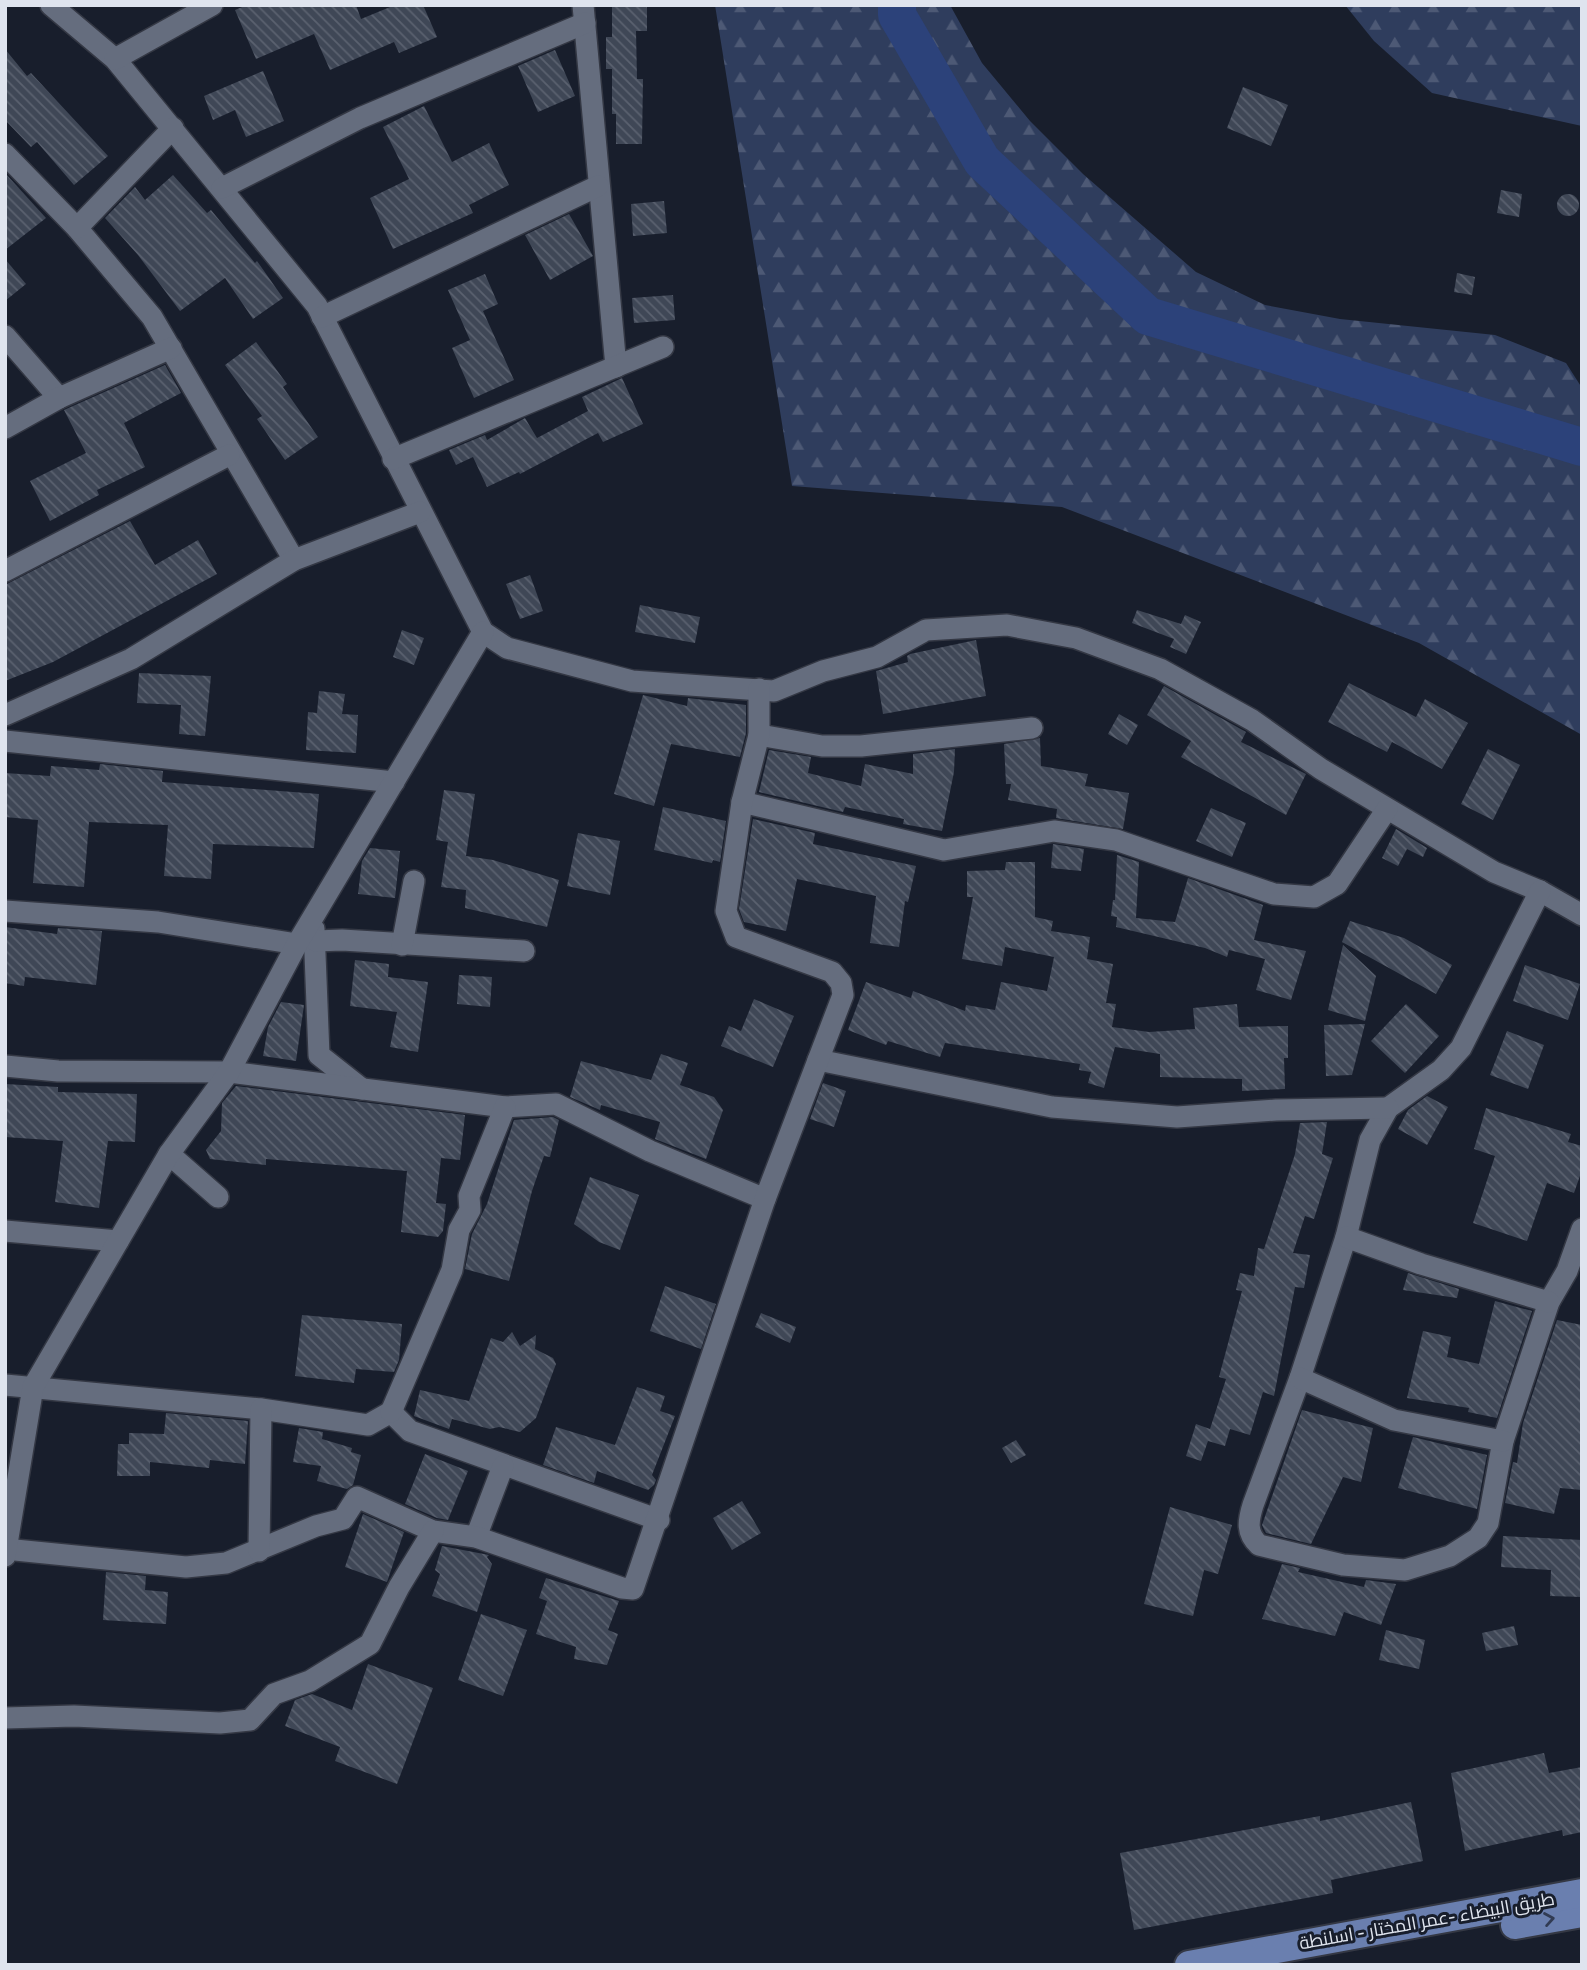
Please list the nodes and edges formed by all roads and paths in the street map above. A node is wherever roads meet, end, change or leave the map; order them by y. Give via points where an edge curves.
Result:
1 (51, 5) edge
2 (212, 5) edge
3 (584, 14) edge
4 (115, 59) junction
5 (173, 128) junction
6 (5, 154) edge
7 (598, 186) junction
8 (222, 188) junction
9 (77, 228) junction
10 (322, 317) junction
11 (5, 336) edge
12 (663, 347) dead end
13 (171, 348) junction
14 (616, 366) junction
15 (60, 398) junction
16 (5, 428) edge
17 (229, 454) junction
18 (393, 459) junction
19 (420, 512) junction
20 (294, 560) junction
21 (5, 571) edge
22 (483, 632) junction
23 (759, 689) junction
24 (5, 715) edge
25 (1032, 727) dead end
26 (758, 735) junction
27 (5, 741) edge
28 (394, 782) junction
29 (742, 802) junction
30 (1387, 809) junction
31 (414, 881) dead end
32 (1540, 891) junction
33 (5, 911) edge
34 (1582, 915) edge
35 (307, 943) junction
36 (402, 945) junction
37 (524, 951) dead end
38 (818, 1060) junction
39 (5, 1066) edge
40 (229, 1072) junction
41 (363, 1090) junction
42 (505, 1108) junction
43 (1388, 1108) junction
44 (169, 1154) junction
45 (218, 1197) dead end
46 (765, 1199) junction
47 (1582, 1230) edge
48 (5, 1231) edge
49 (1346, 1237) junction
50 (118, 1241) junction
51 (1549, 1302) junction
52 (1300, 1378) junction
53 (5, 1385) edge
54 (33, 1387) junction
55 (261, 1409) junction
56 (391, 1412) junction
57 (1503, 1441) junction
58 (503, 1465) junction
59 (659, 1520) junction
60 (433, 1531) junction
61 (476, 1537) junction
62 (5, 1549) edge
63 (259, 1551) junction
64 (5, 1556) edge
65 (5, 1718) edge
66 (1582, 1893) edge
67 (1582, 1913) edge
68 (1189, 1965) edge
69 (1289, 1965) edge

1 - 4 street
2 - 4 street
3 - 7 street
3 - 8 street
4 - 5 street
5 - 8 street
5 - 9 street
6 - 9 street
7 - 10 street
7 - 14 street
8 - 10 street
9 - 13 street via 152,317
10 - 18 street
11 - 15 street
12 - 14 street
13 - 15 street
13 - 17 street
14 - 18 street
15 - 16 street
17 - 20 street
17 - 21 street
18 - 19 street
19 - 20 street
19 - 22 street
20 - 24 street via 131,659
22 - 23 street via 520,652 632,681
22 - 28 street
23 - 26 street
23 - 30 street via 774,691 823,671 877,657 926,630 1007,625 1065,636 1160,669 1252,720
25 - 26 street via 860,746 822,746
26 - 29 street
27 - 28 street
28 - 35 street via 312,920
29 - 30 street via 944,850 1054,831 1116,840 1274,894 1314,897 1337,884
29 - 38 street via 726,911 729,926 736,937 832,972 841,983 844,995
30 - 32 street via 1494,872
31 - 36 street
32 - 34 street
32 - 43 street via 1461,1048 1441,1070
33 - 35 street via 158,922
35 - 36 street via 342,940
35 - 40 street
35 - 41 street via 319,1055
36 - 37 street
38 - 43 street via 1052,1107 1177,1117
38 - 46 street
39 - 40 street via 58,1071
40 - 41 street
40 - 44 street
41 - 42 street
42 - 46 street via 556,1104 650,1152
42 - 56 street via 469,1196 470,1210 459,1230 452,1270
43 - 49 street via 1370,1140
44 - 45 street
44 - 50 street
46 - 59 street
47 - 51 street
48 - 50 street
49 - 51 street
49 - 52 street
50 - 54 street
51 - 57 street
52 - 57 street via 1394,1420
52 - 57 street via 1249,1521 1250,1537 1259,1545 1343,1565 1405,1570 1451,1556 1478,1538 1488,1522
53 - 54 street
54 - 55 street
54 - 62 street
55 - 56 street via 368,1425
55 - 63 street
56 - 58 street via 410,1431
58 - 59 street
58 - 61 street
59 - 61 street via 633,1589
60 - 61 street
60 - 63 street via 357,1497 343,1519
60 - 65 street via 370,1644 310,1681 274,1693 250,1720
62 - 63 street via 186,1567 226,1563
62 - 64 street
66 - 68 main road, طريق البيضاء -عمر المختار - اسلنطة
69 -> 67 main road, طريق البيضاء -عمر المختار - اسلنطة

